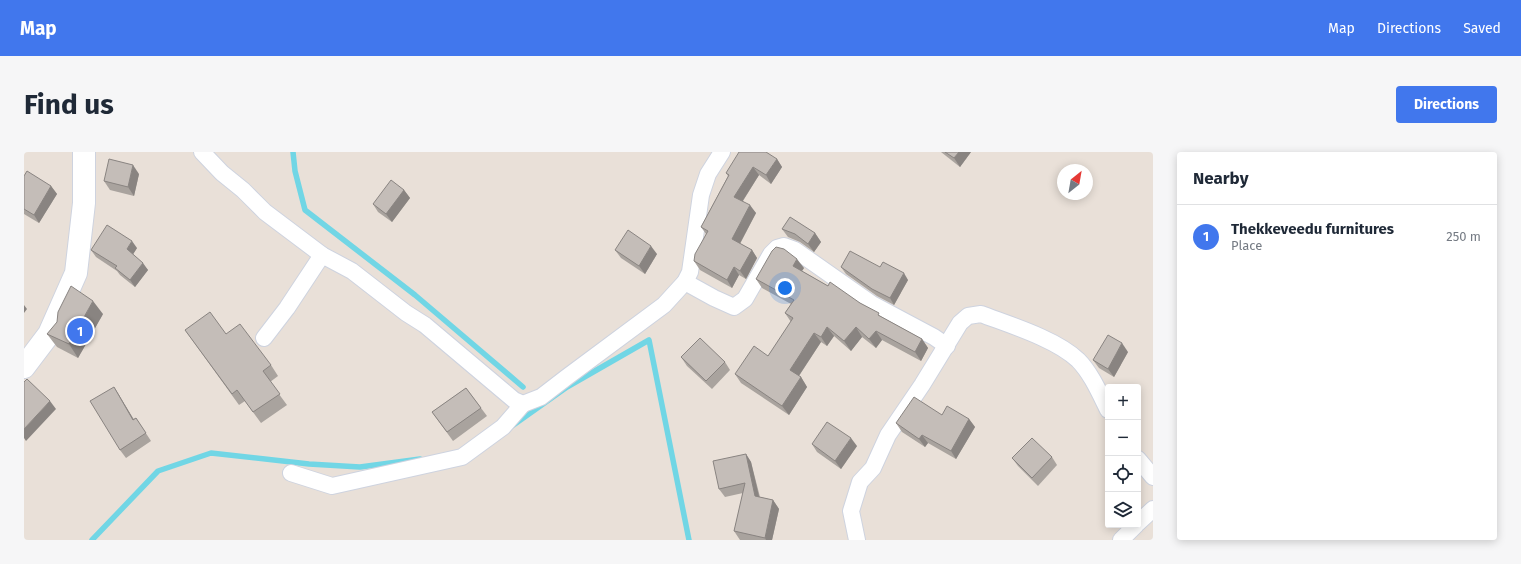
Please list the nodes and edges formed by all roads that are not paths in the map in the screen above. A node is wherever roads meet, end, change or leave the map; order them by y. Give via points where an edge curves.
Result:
1 (84, 152) edge
2 (202, 152) edge
3 (722, 152) edge
4 (322, 255) junction
5 (685, 282) junction
6 (264, 338) dead end
7 (947, 346) junction
8 (24, 367) edge
9 (523, 404) junction
10 (1105, 405) edge
11 (1141, 463) edge
12 (291, 473) dead end
13 (1153, 477) edge
14 (1153, 509) edge
15 (1141, 520) edge
16 (1133, 528) edge
17 (857, 540) edge
18 (1121, 540) edge

1 - 8 main road via 84,203 76,273 49,334
2 - 4 street via 265,212
3 - 5 street via 708,174 701,195 690,272
4 - 6 street
4 - 9 street via 352,271 374,287 406,314 425,325 514,400
5 - 7 street via 734,306 745,299 770,254 784,246 795,250 872,304
5 - 9 street via 664,305 541,397
7 - 10 street via 960,323 968,316 981,314 1014,326 1059,345 1077,360
7 - 17 street via 888,435 873,468 860,482 851,511
9 - 12 street via 503,427 462,457 332,486
11 - 13 street
14 - 15 street
16 - 18 street

